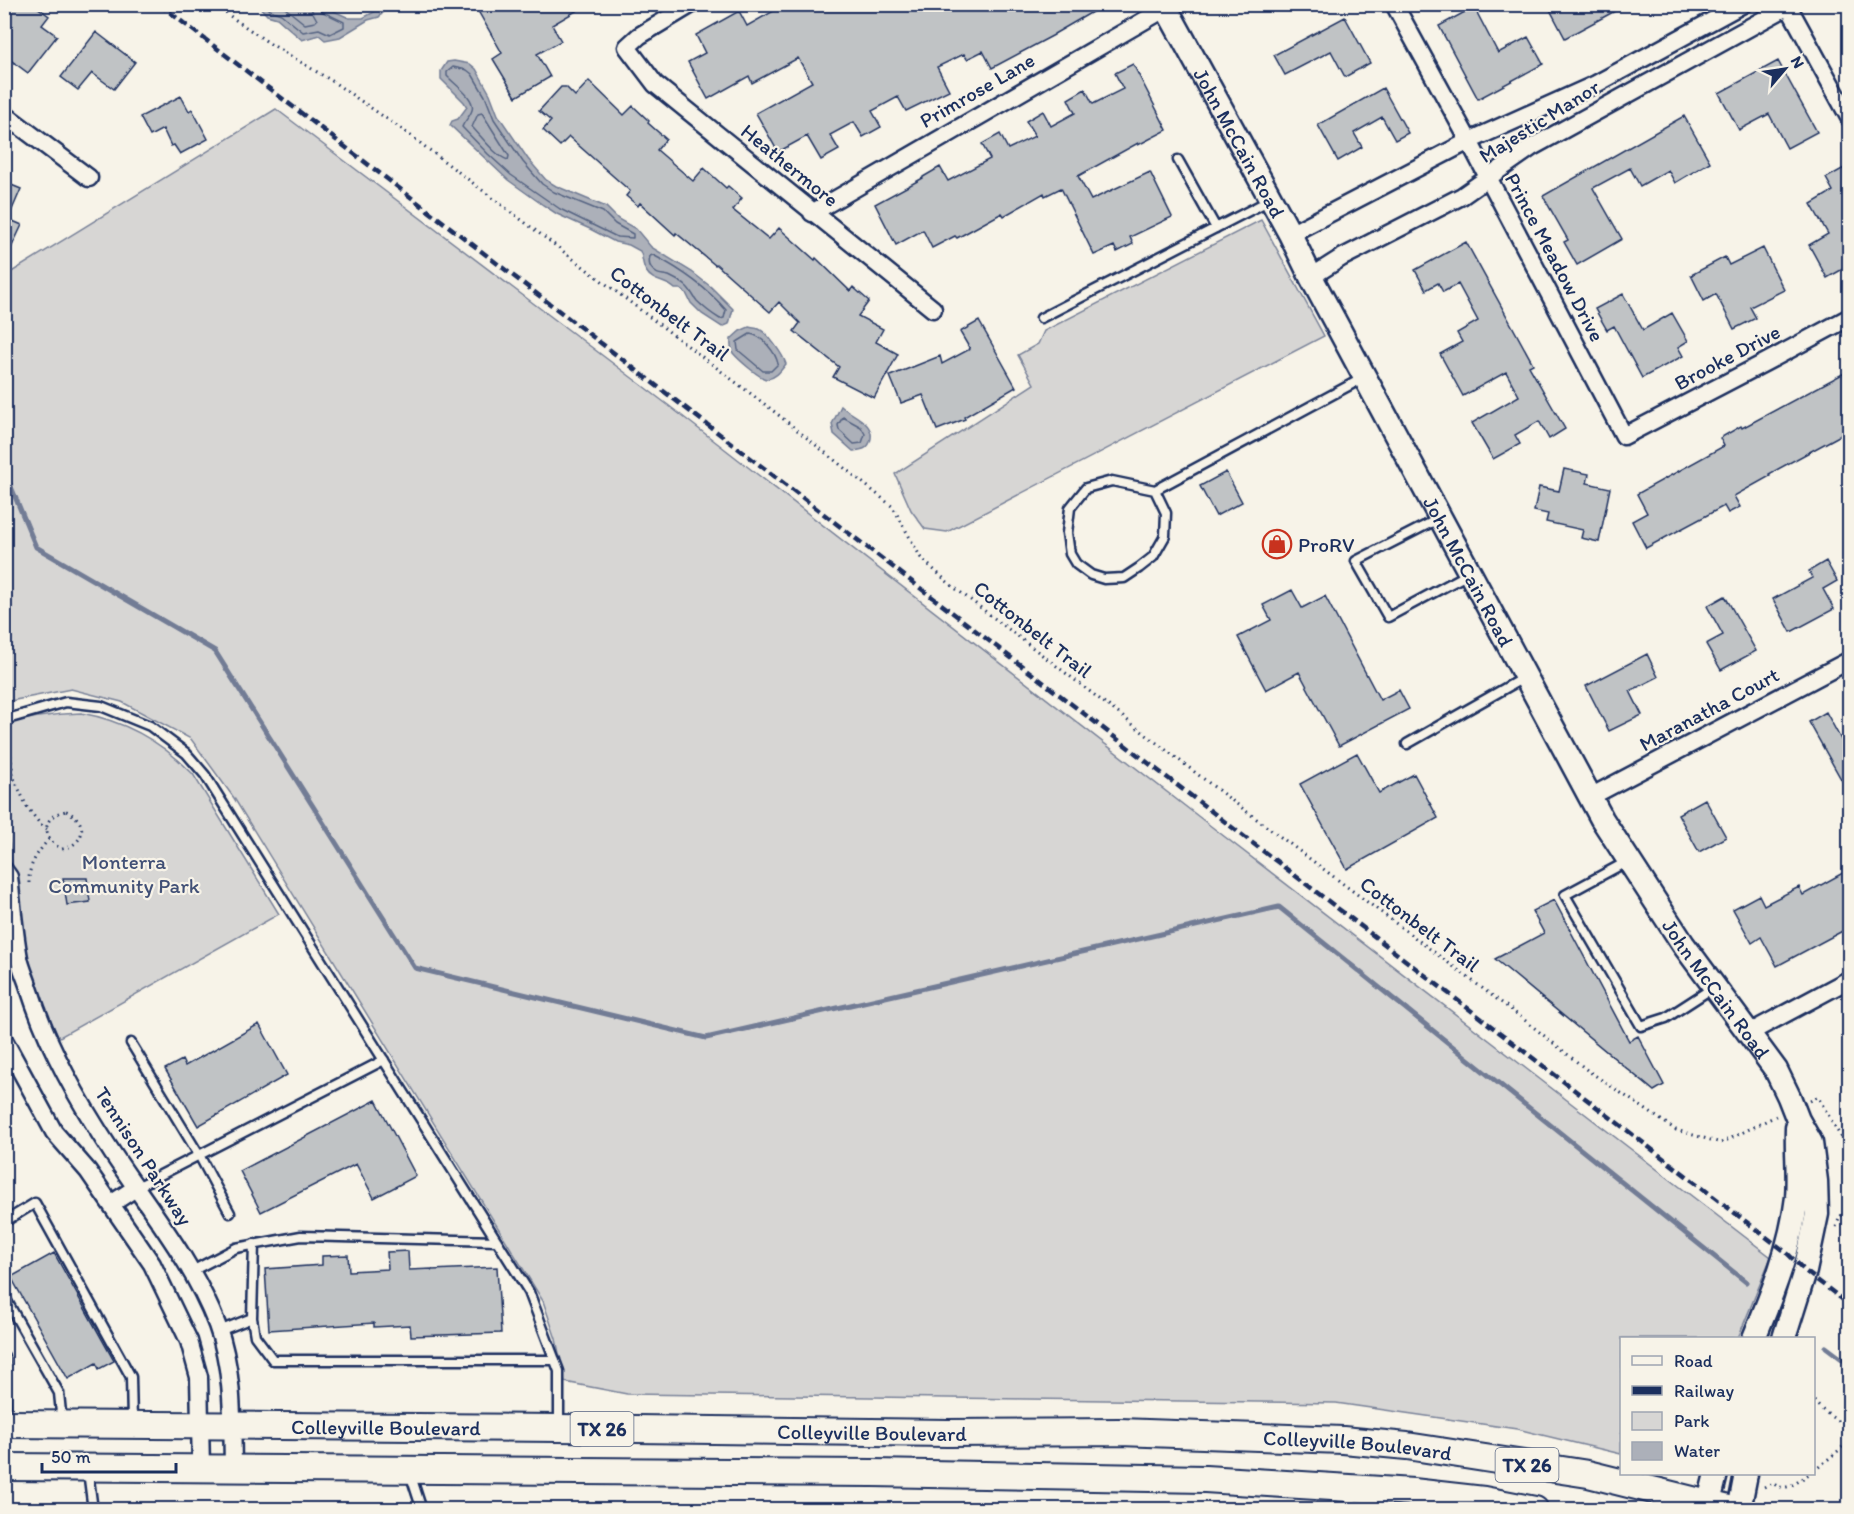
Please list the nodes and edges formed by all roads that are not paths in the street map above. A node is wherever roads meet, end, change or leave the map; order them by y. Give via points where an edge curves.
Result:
1 (692, 4) edge
2 (1394, 4) edge
3 (1743, 4) edge
4 (1789, 5) edge
5 (1165, 6) edge
6 (4, 114) edge
7 (1850, 119) edge
8 (1469, 141) junction
9 (1178, 160) dead end
10 (89, 178) dead end
11 (1489, 179) junction
12 (1271, 200) junction
13 (812, 213) junction
14 (1216, 228) junction
15 (1290, 234) junction
16 (1311, 277) junction
17 (933, 309) dead end
18 (1850, 316) edge
19 (1041, 318) dead end
20 (1365, 376) junction
21 (1624, 436) joint
22 (1155, 490) junction
23 (1441, 518) junction
24 (1470, 573) junction
25 (1850, 660) edge
26 (1525, 676) junction
27 (4, 720) edge
28 (1407, 744) dead end
29 (1590, 797) junction
30 (1628, 860) junction
31 (4, 870) edge
32 (1850, 979) edge
33 (1714, 987) junction
34 (1749, 1033) junction
35 (4, 1040) edge
36 (131, 1042) dead end
37 (384, 1060) junction
38 (1796, 1114) junction
39 (199, 1155) junction
40 (136, 1187) junction
41 (111, 1204) junction
42 (230, 1213) dead end
43 (4, 1221) edge
44 (497, 1241) junction
45 (254, 1244) junction
46 (192, 1271) junction
47 (4, 1296) edge
48 (252, 1318) junction
49 (219, 1331) junction
50 (1754, 1337) edge
51 (1784, 1337) edge
52 (4, 1356) edge
53 (555, 1360) junction
54 (5, 1397) edge
55 (5, 1424) edge
56 (62, 1424) junction
57 (132, 1425) junction
58 (199, 1426) junction
59 (232, 1426) junction
60 (559, 1428) junction
61 (873, 1432) junction
62 (4, 1467) edge
63 (87, 1467) junction
64 (201, 1468) junction
65 (233, 1468) junction
66 (409, 1470) junction
67 (873, 1473) junction
68 (1716, 1475) edge
69 (1746, 1475) edge
70 (1351, 1498) edge
71 (1708, 1506) edge
72 (93, 1509) edge
73 (422, 1509) edge
74 (1535, 1509) edge
75 (1733, 1509) edge
76 (1739, 1509) edge

1 - 13 street, Heathermore via 627,47 655,84
2 - 8 street, Prince Meadow Drive
3 - 8 street, Majestic Manor via 1596,84
4 - 7 street
4 - 11 street, Majestic Manor via 1532,147
5 - 12 main road, John McCain Road
5 - 13 street, Primrose Lane
6 - 10 street
8 - 11 street, Prince Meadow Drive
8 - 15 street, Majestic Manor
9 - 14 lane
11 - 16 street, Majestic Manor
11 - 21 street, Prince Meadow Drive
12 - 14 lane
12 - 15 main road, John McCain Road
13 - 17 street, Heathermore
14 - 19 lane
15 - 16 main road, John McCain Road
16 - 20 main road, John McCain Road
18 - 21 street, Brooke Drive
20 - 22 lane
20 - 23 main road, John McCain Road
22 - 22 lane via 1112,481 1086,488 1070,508 1066,533 1076,564 1104,579 1124,578 1153,557 1165,536 1166,513
23 - 24 main road, John McCain Road
23 - 24 lane via 1356,561 1388,617
24 - 26 main road, John McCain Road
25 - 29 street, Maranatha Court
26 - 28 lane
26 - 29 main road, John McCain Road
27 - 37 lane via 66,702 101,706 150,726 186,753 205,775
29 - 30 main road, John McCain Road
30 - 33 main road, John McCain Road
30 - 33 lane via 1565,895 1641,1026 1666,1018
31 - 40 street, Tennison Parkway via 9,877 20,958 39,1019 65,1074
32 - 34 street
33 - 34 main road, John McCain Road
34 - 38 main road, John McCain Road via 1776,1070
35 - 41 street via 54,1132
36 - 39 lane
37 - 39 lane
37 - 44 lane
38 - 50 main road, John McCain Road via 1796,1200 1787,1253
38 - 51 main road, John McCain Road via 1811,1143 1817,1214 1805,1271
39 - 40 lane
39 - 42 lane
40 - 41 street
40 - 46 street, Tennison Parkway
41 - 58 street via 152,1264 189,1341 199,1377
43 - 57 lane via 35,1203 131,1377
44 - 45 lane via 302,1236
44 - 53 lane via 529,1292
45 - 46 lane via 236,1248
45 - 48 lane
46 - 49 street, Tennison Parkway
47 - 56 lane via 59,1393
48 - 49 lane
48 - 53 lane via 255,1335 273,1360
49 - 59 street, Tennison Parkway via 227,1361
52 - 54 lane
53 - 60 lane via 559,1371
54 - 55 lane
55 - 56 main road, Colleyville Boulevard / TX 26
56 - 57 main road, Colleyville Boulevard / TX 26
57 - 58 main road, Colleyville Boulevard / TX 26
58 - 59 main road, Colleyville Boulevard / TX 26
58 - 64 street
59 - 60 main road, Colleyville Boulevard / TX 26
59 - 65 street, Tennison Parkway
60 - 61 main road, Colleyville Boulevard / TX 26
61 - 67 main road
61 - 71 main road, Colleyville Boulevard / TX 26 via 1120,1432 1364,1442 1588,1474
62 - 63 main road, Colleyville Boulevard / TX 26
63 - 64 main road, Colleyville Boulevard / TX 26
63 - 72 lane
64 - 65 main road, Colleyville Boulevard / TX 26
65 - 66 main road, Colleyville Boulevard / TX 26
66 - 67 main road, Colleyville Boulevard / TX 26
66 - 73 lane
67 - 70 main road, Colleyville Boulevard / TX 26 via 1205,1479
68 - 71 main road
69 - 76 main road
70 - 74 main road, Colleyville Boulevard / TX 26 via 1413,1492
71 - 75 main road, Colleyville Boulevard / TX 26

